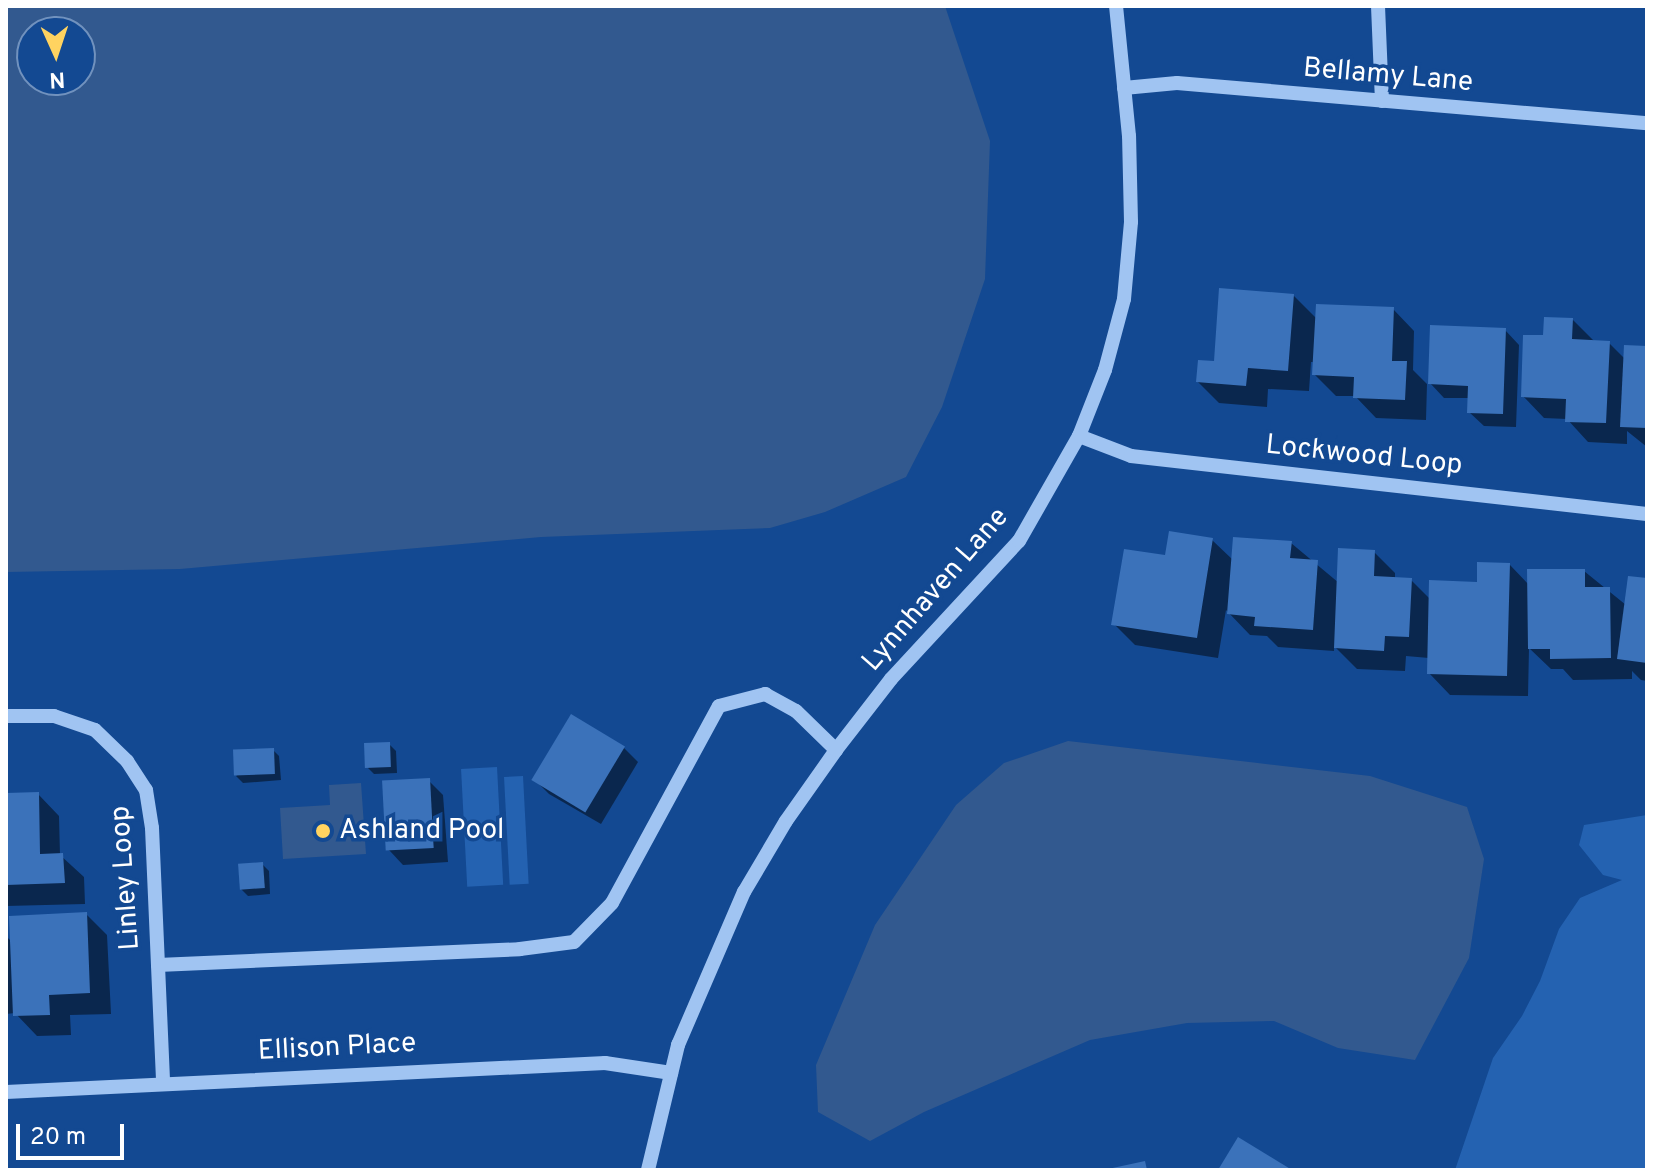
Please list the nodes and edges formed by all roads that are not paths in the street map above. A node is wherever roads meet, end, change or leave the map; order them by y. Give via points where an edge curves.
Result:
1 (1116, 6) edge
2 (1378, 6) edge
3 (1124, 88) junction
4 (1382, 101) junction
5 (1647, 123) edge
6 (1079, 436) junction
7 (1647, 514) edge
8 (6, 716) edge
9 (836, 750) junction
10 (158, 965) junction
11 (671, 1073) junction
12 (163, 1084) junction
13 (6, 1092) edge
14 (648, 1170) edge

1 - 3 street, Lynnhaven Lane
2 - 4 street
3 - 4 street, Bellamy Lane via 1177,83
3 - 6 street, Lynnhaven Lane via 1131,222 1124,299 1105,370
4 - 5 street, Bellamy Lane
6 - 7 street, Lockwood Loop via 1131,456
6 - 9 street, Lynnhaven Lane via 1019,541 891,679
8 - 10 street, Linley Loop via 54,716 95,730 127,761 146,790
9 - 10 street via 796,711 765,694 719,706 612,903 574,942 520,949
9 - 11 street, Lynnhaven Lane via 744,892
10 - 12 street, Linley Loop
11 - 12 street, Ellison Place via 605,1063
11 - 14 street, Lynnhaven Lane
12 - 13 street, Ellison Place

